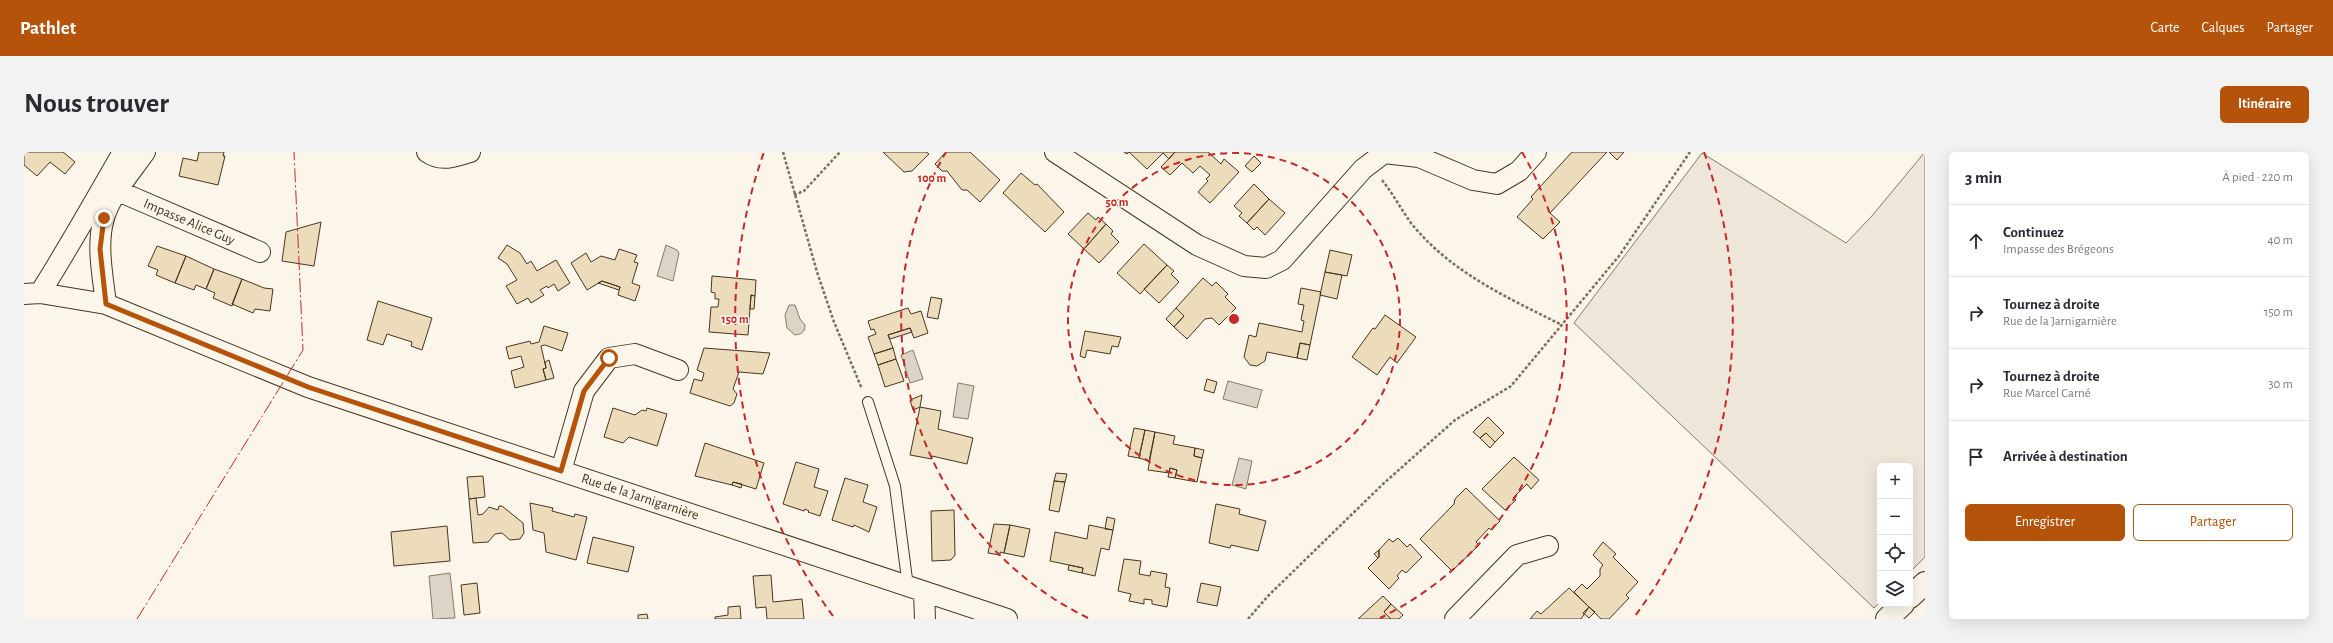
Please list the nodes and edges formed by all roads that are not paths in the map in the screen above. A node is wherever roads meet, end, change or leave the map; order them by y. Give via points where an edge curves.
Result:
1 (123, 152) edge
2 (145, 152) edge
3 (427, 152) edge
4 (470, 152) edge
5 (1055, 152) edge
6 (1536, 152) edge
7 (118, 191) junction
8 (260, 252) dead end
9 (32, 293) edge
10 (106, 304) junction
11 (678, 370) dead end
12 (868, 402) road end
13 (561, 471) junction
14 (1548, 546) dead end
15 (1925, 583) edge
16 (916, 589) junction
17 (1913, 594) edge
18 (1900, 607) edge
19 (925, 619) edge
20 (1007, 619) edge
21 (1455, 619) edge
22 (1887, 619) edge

1 - 9 street via 71,245
2 - 7 street
3 - 4 street via 434,157 450,159
5 - 6 street via 1197,245 1244,266 1266,268 1282,260 1369,165 1384,153 1418,157 1473,180 1497,184 1518,171
7 - 8 street, Impasse Alice Guy
7 - 10 street via 104,218 100,249
9 - 10 street, Rue de la Jarnigarnière
10 - 13 street, Rue de la Jarnigarnière via 308,387
11 - 13 street via 636,354 609,358 584,391
12 - 16 lane via 895,486
13 - 16 street, Rue de la Jarnigarnière
14 - 21 street via 1517,555
15 - 17 street
16 - 19 street
16 - 20 street, Rue de la Jarnigarnière
18 - 22 street

